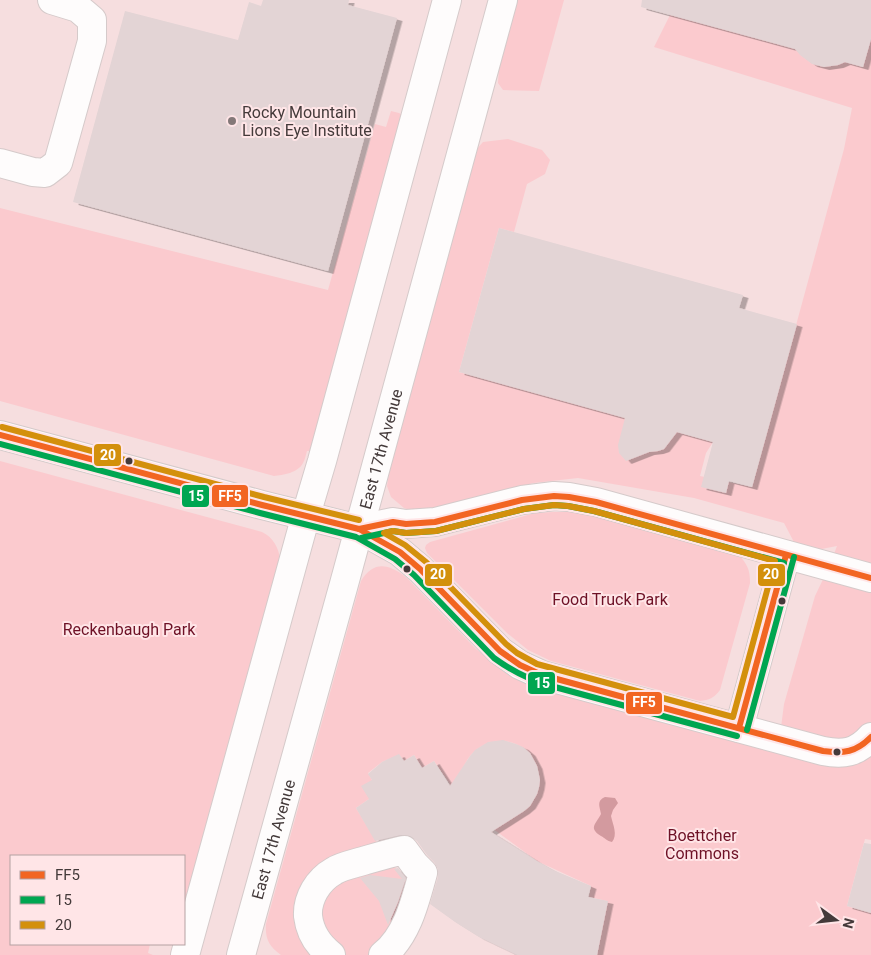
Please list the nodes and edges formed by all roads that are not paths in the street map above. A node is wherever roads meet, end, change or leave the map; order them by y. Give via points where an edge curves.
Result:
1 (52, 0) edge
2 (447, 0) edge
3 (503, 0) edge
4 (0, 163) edge
5 (0, 434) edge
6 (306, 515) junction
7 (359, 529) junction
8 (786, 555) junction
9 (871, 578) edge
10 (739, 728) junction
11 (864, 751) edge
12 (185, 955) edge
13 (241, 955) edge
14 (331, 955) edge
15 (383, 955) edge

1 - 4 street via 78,8 92,20 92,41 58,163 45,173
2 - 6 street
3 - 7 street, East 17th Avenue
5 - 6 street
6 - 7 street
6 - 12 street
7 - 8 street via 393,522 435,522 522,500 554,496 596,502
7 - 10 street via 407,557 500,651 520,665 552,678
7 - 13 street, East 17th Avenue
8 - 9 street
8 - 10 street
10 - 11 street via 823,751
14 - 15 street via 316,940 309,923 309,905 316,888 335,870 404,850 423,873 402,932

